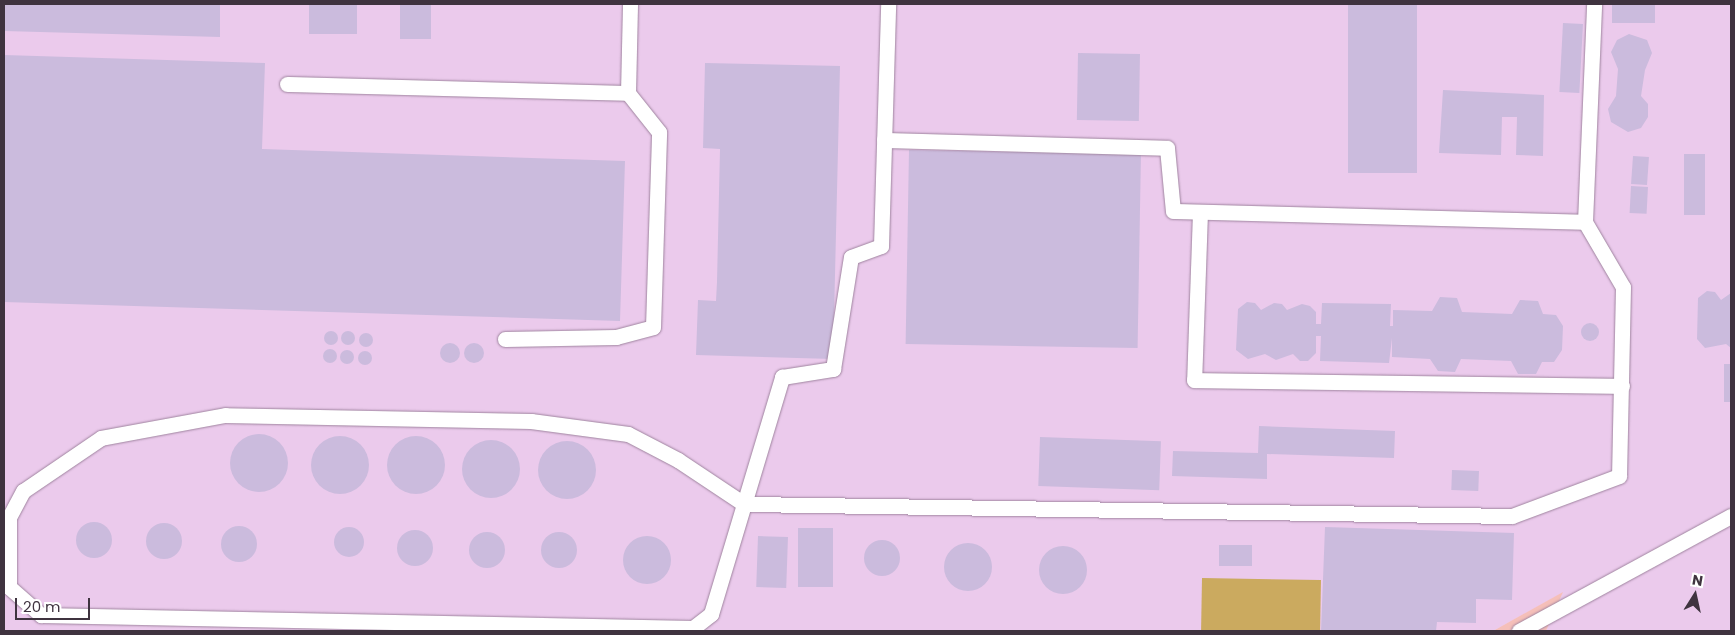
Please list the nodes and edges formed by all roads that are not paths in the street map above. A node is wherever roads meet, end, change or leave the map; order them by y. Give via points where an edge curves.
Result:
1 (630, 4) edge
2 (888, 4) edge
3 (1594, 4) edge
4 (287, 84) dead end
5 (628, 93) junction
6 (884, 140) junction
7 (1200, 212) junction
8 (1585, 222) junction
9 (505, 339) dead end
10 (1622, 386) junction
11 (744, 504) junction
12 (1731, 516) edge
13 (1519, 631) edge

1 - 5 lane
2 - 6 lane
3 - 8 lane
4 - 5 lane
5 - 9 lane via 659,132 653,327 616,337
6 - 7 lane via 1167,148 1173,211
6 - 11 lane via 881,246 851,257 833,369 782,377
7 - 8 lane
7 - 10 lane via 1194,380
8 - 10 lane via 1623,287
10 - 11 lane via 1619,476 1512,516
11 - 11 lane via 711,614 694,628 41,615 8,587 9,517 23,491 101,438 226,415 531,421 628,434 678,460
12 - 13 lane

